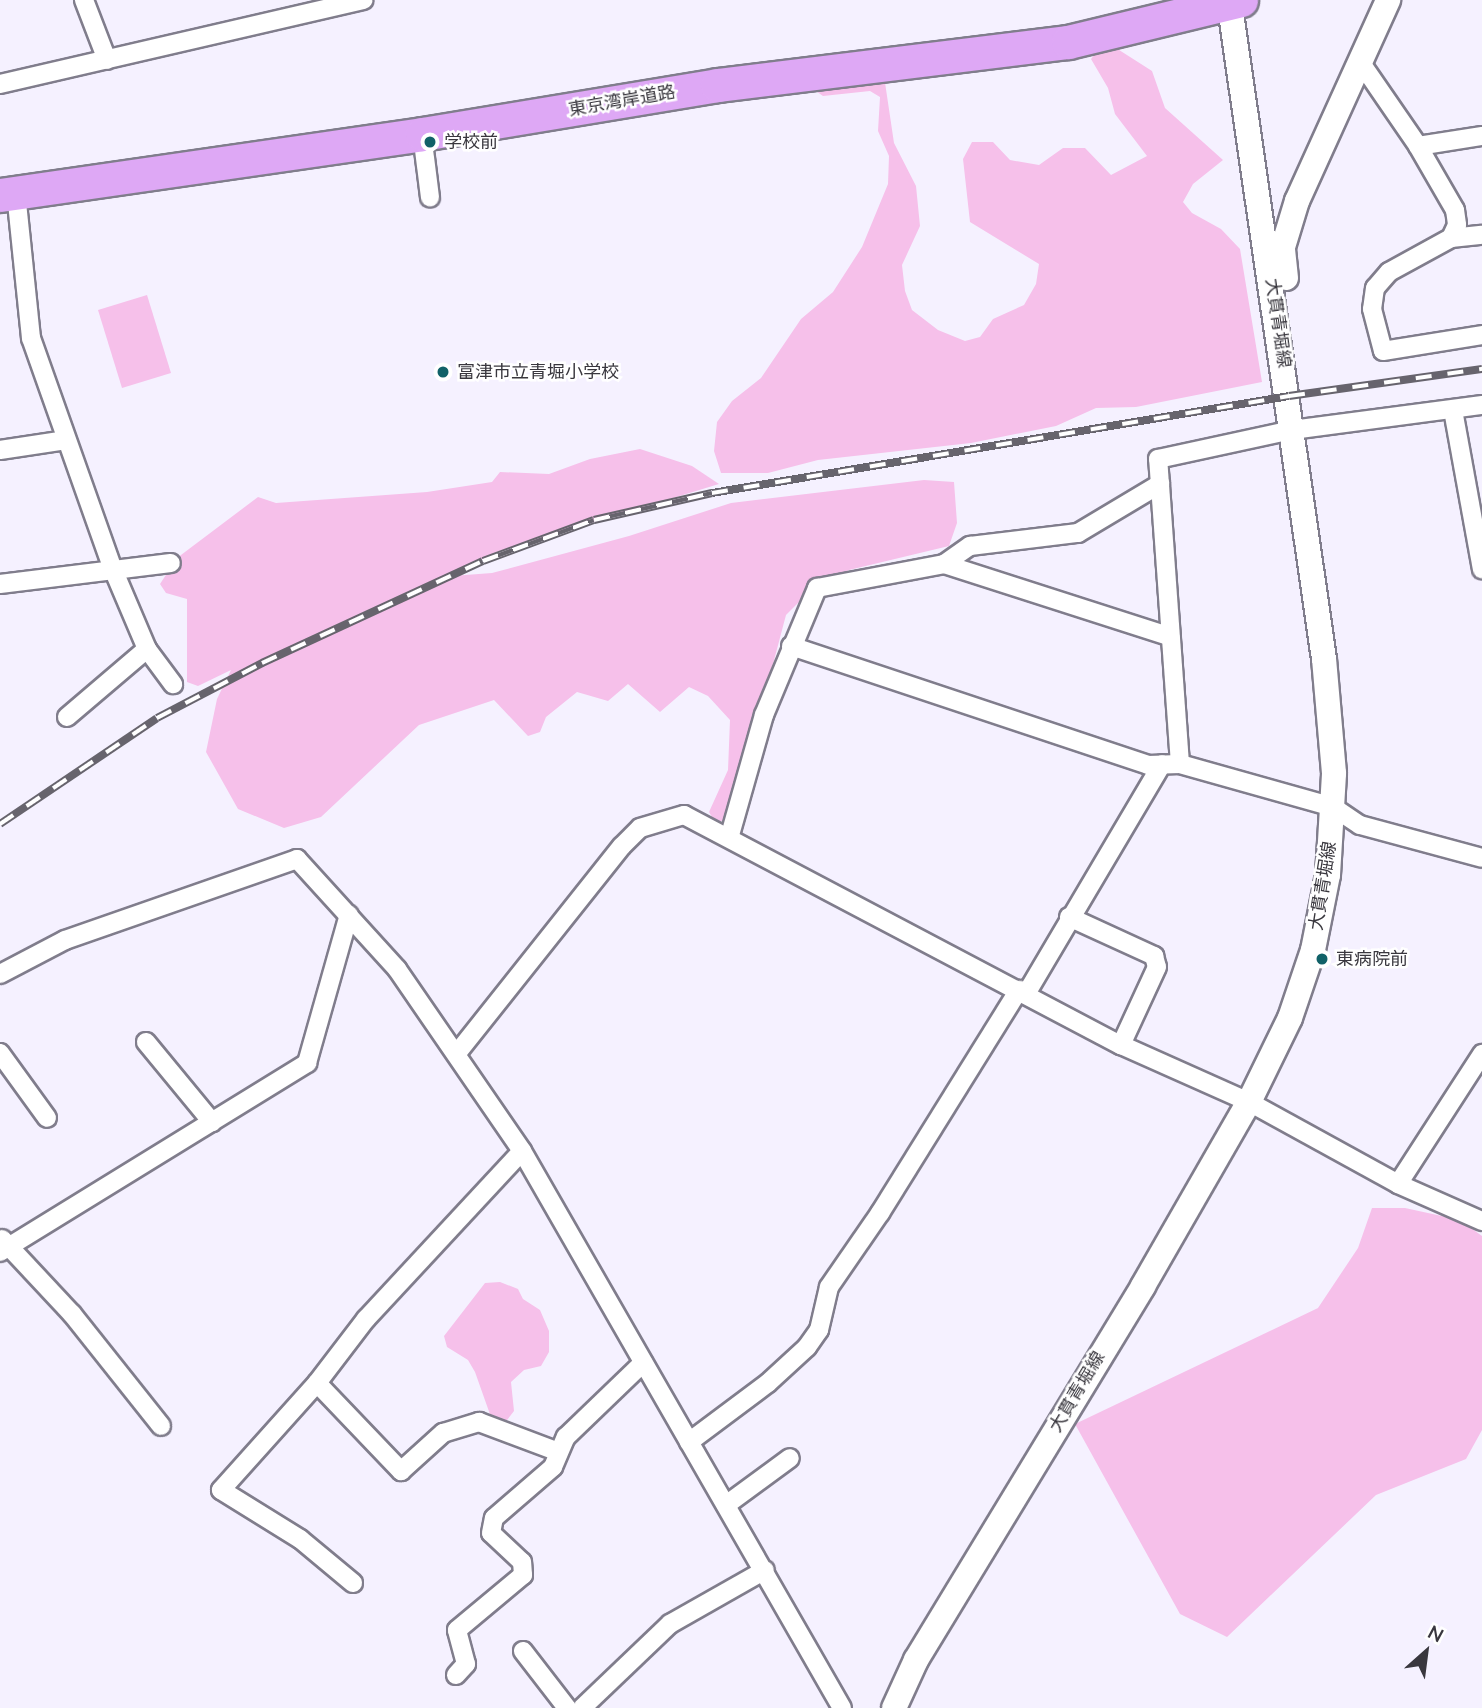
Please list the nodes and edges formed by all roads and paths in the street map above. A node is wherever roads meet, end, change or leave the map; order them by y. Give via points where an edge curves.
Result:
1 (84, 0) edge
2 (363, 0) edge
3 (1388, 0) edge
4 (1234, 1) edge
5 (107, 60) junction
6 (1359, 60) junction
7 (0, 84) edge
8 (422, 134) junction
9 (1482, 136) edge
10 (1418, 146) junction
11 (8, 194) edge
12 (430, 197) dead end
13 (1482, 235) edge
14 (1451, 238) junction
15 (1482, 335) edge
16 (1289, 397) junction
17 (1482, 405) edge
18 (1453, 410) junction
19 (1293, 430) junction
20 (66, 440) junction
21 (0, 450) edge
22 (1160, 484) junction
23 (1480, 549) edge
24 (171, 564) dead end
25 (944, 564) junction
26 (113, 569) junction
27 (1482, 569) edge
28 (0, 584) edge
29 (1171, 637) junction
30 (790, 646) junction
31 (147, 649) junction
32 (173, 684) dead end
33 (67, 717) dead end
34 (1162, 764) junction
35 (1180, 764) junction
36 (1334, 807) junction
37 (730, 835) junction
38 (1482, 858) edge
39 (349, 915) junction
40 (1069, 917) junction
41 (0, 974) edge
42 (1023, 992) junction
43 (146, 1042) dead end
44 (1121, 1045) junction
45 (458, 1052) junction
46 (0, 1053) edge
47 (1482, 1054) edge
48 (1249, 1102) junction
49 (47, 1118) dead end
50 (212, 1122) junction
51 (522, 1151) junction
52 (1398, 1184) junction
53 (1482, 1221) edge
54 (3, 1244) edge
55 (643, 1363) junction
56 (317, 1383) junction
57 (161, 1426) dead end
58 (689, 1442) junction
59 (556, 1451) junction
60 (789, 1458) dead end
61 (726, 1505) junction
62 (765, 1570) junction
63 (353, 1583) dead end
64 (523, 1651) dead end
65 (456, 1675) dead end
66 (567, 1708) edge
67 (582, 1708) edge
68 (842, 1708) edge
69 (894, 1708) edge

1 - 5 street
2 - 5 street
3 - 6 main road
4 - 8 highway, 東京湾岸道路 via 1068,42 717,85
4 - 16 main road, 大貫青堀線
5 - 7 street
6 - 10 street
6 - 16 main road via 1297,201 1283,247 1295,383
8 - 11 highway, 東京湾岸道路
8 - 12 street
9 - 10 street
10 - 14 street via 1455,210 1457,225
11 - 20 street via 32,338
13 - 14 street
14 - 15 street via 1389,271 1375,288 1373,309 1383,351
16 - 19 main road, 大貫青堀線
17 - 18 street
18 - 19 street
18 - 23 street
19 - 22 street via 1158,459
19 - 36 main road, 大貫青堀線 via 1324,659
20 - 21 street
20 - 26 street
22 - 25 street via 1078,533 970,546
22 - 29 street
23 - 27 street
24 - 26 street
25 - 29 street
25 - 30 street via 817,588
26 - 28 street
26 - 31 street
29 - 35 street
30 - 34 street via 1149,765
30 - 37 street
31 - 32 street
31 - 33 street
34 - 35 street
34 - 40 street
35 - 36 street
36 - 38 street via 1360,825
36 - 48 main road, 大貫青堀線 via 1328,875 1312,950 1290,1018
37 - 42 street via 751,851
37 - 45 street via 684,815 640,828
39 - 41 street via 297,859 65,940
39 - 45 street via 397,969
39 - 50 street via 307,1063
40 - 42 street
40 - 44 street via 1154,956 1157,967
42 - 44 street
42 - 58 street via 829,1287 819,1330 807,1347 768,1383
43 - 50 street
44 - 48 street
45 - 51 street
46 - 49 street
47 - 52 street
48 - 52 street
48 - 69 main road, 大貫青堀線 via 916,1660
50 - 54 street
51 - 55 street
51 - 56 street via 366,1319
52 - 53 street
54 - 57 street via 72,1314
55 - 58 street
55 - 59 street
56 - 59 street via 401,1471 443,1433 480,1422
56 - 63 street via 221,1490 300,1539
58 - 61 street
59 - 65 street via 553,1468 494,1518 491,1533 522,1562 523,1575 457,1630 466,1664
60 - 61 street
61 - 62 street
62 - 67 street via 670,1624
62 - 68 street
64 - 66 street

